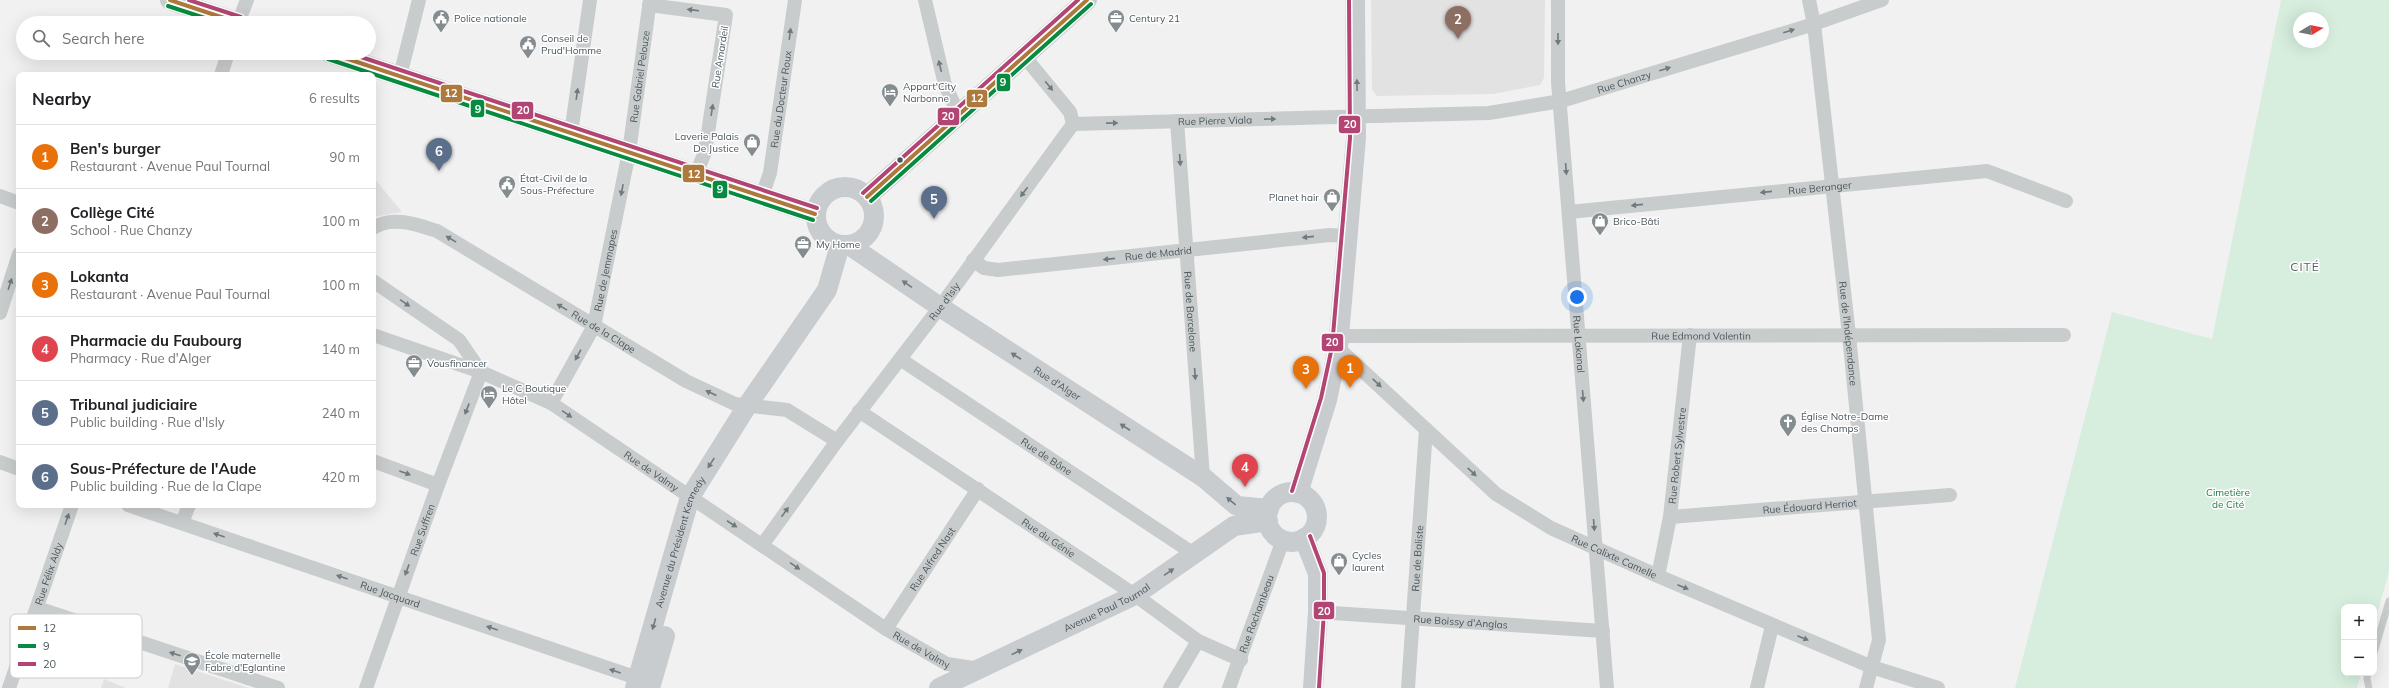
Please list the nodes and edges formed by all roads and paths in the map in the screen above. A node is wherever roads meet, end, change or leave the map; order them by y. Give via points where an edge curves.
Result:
1 (170, 0) edge
2 (247, 0) edge
3 (419, 0) edge
4 (590, 0) edge
5 (794, 0) edge
6 (925, 0) edge
7 (1087, 0) edge
8 (1355, 0) edge
9 (1558, 0) edge
10 (1809, 0) edge
11 (1882, 0) edge
12 (650, 2) edge
13 (218, 16) edge
14 (241, 16) edge
15 (1814, 24) junction
16 (1024, 56) junction
17 (226, 60) edge
18 (351, 60) edge
19 (222, 72) edge
20 (400, 76) junction
21 (1561, 101) junction
22 (959, 115) junction
23 (1357, 118) junction
24 (1177, 121) junction
25 (1073, 124) junction
26 (571, 133) junction
27 (629, 152) junction
28 (696, 174) junction
29 (1832, 185) junction
30 (0, 196) edge
31 (762, 196) junction
32 (867, 197) junction
33 (2066, 201) dead end
34 (16, 203) edge
35 (1569, 212) junction
36 (815, 214) junction
37 (376, 226) edge
38 (1347, 236) junction
39 (845, 245) junction
40 (1186, 251) junction
41 (973, 260) junction
42 (16, 263) edge
43 (376, 283) edge
44 (940, 307) junction
45 (0, 313) edge
46 (594, 326) junction
47 (1690, 334) junction
48 (376, 335) edge
49 (1849, 335) junction
50 (2064, 335) dead end
51 (1578, 336) junction
52 (1339, 342) junction
53 (900, 359) junction
54 (481, 372) junction
55 (551, 403) junction
56 (747, 406) junction
57 (859, 411) junction
58 (1426, 428) junction
59 (836, 441) junction
60 (0, 462) edge
61 (376, 462) edge
62 (16, 468) edge
63 (1203, 477) junction
64 (438, 485) junction
65 (978, 489) junction
66 (1298, 493) junction
67 (1950, 495) dead end
68 (696, 500) junction
69 (1864, 502) junction
70 (71, 508) edge
71 (137, 508) edge
72 (188, 508) edge
73 (1268, 515) junction
74 (1670, 517) junction
75 (182, 523) junction
76 (1304, 538) junction
77 (1283, 540) junction
78 (763, 544) junction
79 (1596, 548) junction
80 (1194, 554) junction
81 (1658, 576) junction
82 (1136, 595) junction
83 (398, 596) junction
84 (2389, 601) edge
85 (37, 608) junction
86 (1318, 612) junction
87 (35, 614) edge
88 (55, 614) edge
89 (1412, 620) junction
90 (1772, 626) junction
91 (886, 629) junction
92 (1602, 631) junction
93 (1198, 641) junction
94 (142, 643) edge
95 (2377, 643) edge
96 (1241, 660) junction
97 (1872, 667) junction
98 (982, 669) junction
99 (2368, 676) edge
100 (12, 678) edge
101 (644, 684) edge
102 (9, 688) edge
103 (278, 688) edge
104 (366, 688) edge
105 (939, 688) edge
106 (1170, 688) edge
107 (1229, 688) edge
108 (1313, 688) edge
109 (1408, 688) edge
110 (1607, 688) edge
111 (1757, 688) edge
112 (1866, 688) edge
113 (1938, 688) edge
114 (2369, 688) edge

1 - 13 main road
2 - 14 street
3 - 20 street
26 -> 4 street
31 -> 5 street, Rue du Docteur Roux via 770,173
22 -> 6 street via 945,85
7 - 16 main road
23 -> 8 main road
9 -> 21 street, Rue Lakanal via 1558,82
10 - 15 street, Rue de l'Indépendance
11 - 15 street, Rue Chanzy
12 - 27 street, Rue Gabriel Pelouze
28 -> 12 street, Rue Amardeil via 705,152 726,15
21 -> 15 street, Rue Chanzy
15 - 29 street, Rue de l'Indépendance
16 - 22 main road
16 -> 25 street via 1070,112
17 - 19 street
18 - 20 main road
20 - 26 main road
21 - 23 street, Rue Chanzy via 1489,113
21 -> 35 street, Rue Lakanal
22 - 32 main road
24 -> 23 street, Rue Pierre Viala
23 - 38 main road
25 -> 24 street, Rue Pierre Viala
24 -> 40 street, Rue de Barcelone
25 -> 41 street, Rue d'Isly
26 - 27 main road
27 - 28 main road
27 -> 46 street, Rue de Jemmapes
28 - 31 main road
29 - 33 street, Rue Beranger via 1987,171
29 -> 35 street, Rue Beranger
29 - 49 street, Rue de l'Indépendance
30 - 34 street
31 - 36 main road
32 - 36 main road via 852,187 835,188 821,198
32 - 39 main road via 873,208 874,222 865,237
35 - 51 street, Rue Lakanal
36 - 39 main road via 822,234 833,243
46 -> 37 street, Rue de la Clape via 437,231 406,222
38 -> 40 street, Rue de Madrid via 1330,234
38 - 52 main road
44 -> 39 main road, Rue d'Alger
39 - 56 main road via 827,290
40 -> 41 street, Rue de Madrid via 998,270 984,268
40 -> 63 street, Rue de Barcelone
41 - 44 street, Rue d'Isly
45 -> 42 street
43 -> 54 street via 459,340
44 - 53 street, Rue d'Isly
63 -> 44 main road, Rue d'Alger
46 -> 55 street, Rue de Jemmapes
56 -> 46 street, Rue de la Clape via 735,404 686,381
47 - 49 street, Rue Edmond Valentin
47 - 51 street, Rue Edmond Valentin
47 - 74 street, Rue Robert Sylvestre
48 - 54 street, Rue de Valmy
49 - 50 street, Rue Edmond Valentin
49 - 69 street, Rue de l'Indépendance
51 - 52 street, Rue Edmond Valentin
51 -> 79 street, Rue Lakanal
52 -> 58 street, Rue Calixte Camelle
52 - 66 main road via 1327,400
53 - 57 street, Rue d'Isly
53 - 80 street, Rue de Bône
54 - 55 street, Rue de Valmy
54 -> 64 street, Rue Suffren
55 -> 68 street, Rue de Valmy
56 - 59 street, Rue de la Clape via 787,410
56 - 68 main road, Avenue du Président Kennedy via 750,423
57 - 59 street, Rue d'Isly
57 - 65 street, Rue du Génie
58 -> 79 street, Rue Calixte Camelle via 1496,494 1551,528
58 - 89 street, Rue de Baliste
78 -> 59 street, Rue d'Isly
60 - 62 street
61 -> 64 street
73 -> 63 main road, Rue d'Alger via 1238,506
64 -> 83 street, Rue Suffren
65 - 82 street, Rue du Génie
65 - 91 street, Rue Alfred Nast
66 - 73 main road via 1284,493 1277,497
66 - 76 main road via 1312,502 1316,510 1315,526
67 - 69 street, Rue Édouard Herriot
68 -> 78 street, Rue de Valmy
68 - 101 main road, Avenue du Président Kennedy
69 - 74 street, Rue Édouard Herriot
69 - 97 street, Rue de l'Indépendance via 1879,640
85 -> 70 street, Rue Félix Aldy
71 - 75 street, Rue Jacquard
72 - 75 street
73 - 77 main road via 1273,532
73 - 80 main road, Avenue Paul Tournal via 1234,526
74 - 81 street, Rue Robert Sylvestre
83 -> 75 street, Rue Jacquard
76 - 77 main road via 1298,541
76 - 86 main road via 1318,574
77 - 96 street, Rue Rochambeau
78 -> 91 street, Rue de Valmy
79 - 81 street, Rue Calixte Camelle
79 - 92 street, Rue Lakanal
82 -> 80 main road, Avenue Paul Tournal
81 -> 90 street, Rue Calixte Camelle
82 - 93 street, Rue du Génie
98 -> 82 main road, Avenue Paul Tournal
101 -> 83 street, Rue Jacquard
83 - 104 street, Rue Suffren
84 - 95 lane
85 - 87 street, Rue Félix Aldy
88 -> 85 street
86 - 89 street, Rue Boissy d'Anglas
86 - 108 main road
89 - 92 street, Rue Boissy d'Anglas
89 - 109 street, Rue de Baliste
90 -> 97 street, Rue Calixte Camelle
90 - 111 street
91 - 98 street, Rue de Valmy via 947,664
92 - 110 street, Rue Lakanal
93 - 96 street, Rue du Génie
93 - 106 street
103 -> 94 street
96 - 107 street, Rue Rochambeau
97 - 112 street, Rue de l'Indépendance
97 - 113 street, Rue Calixte Camelle
98 - 105 main road, Avenue Paul Tournal
99 - 114 lane
100 - 102 street, Rue Félix Aldy

